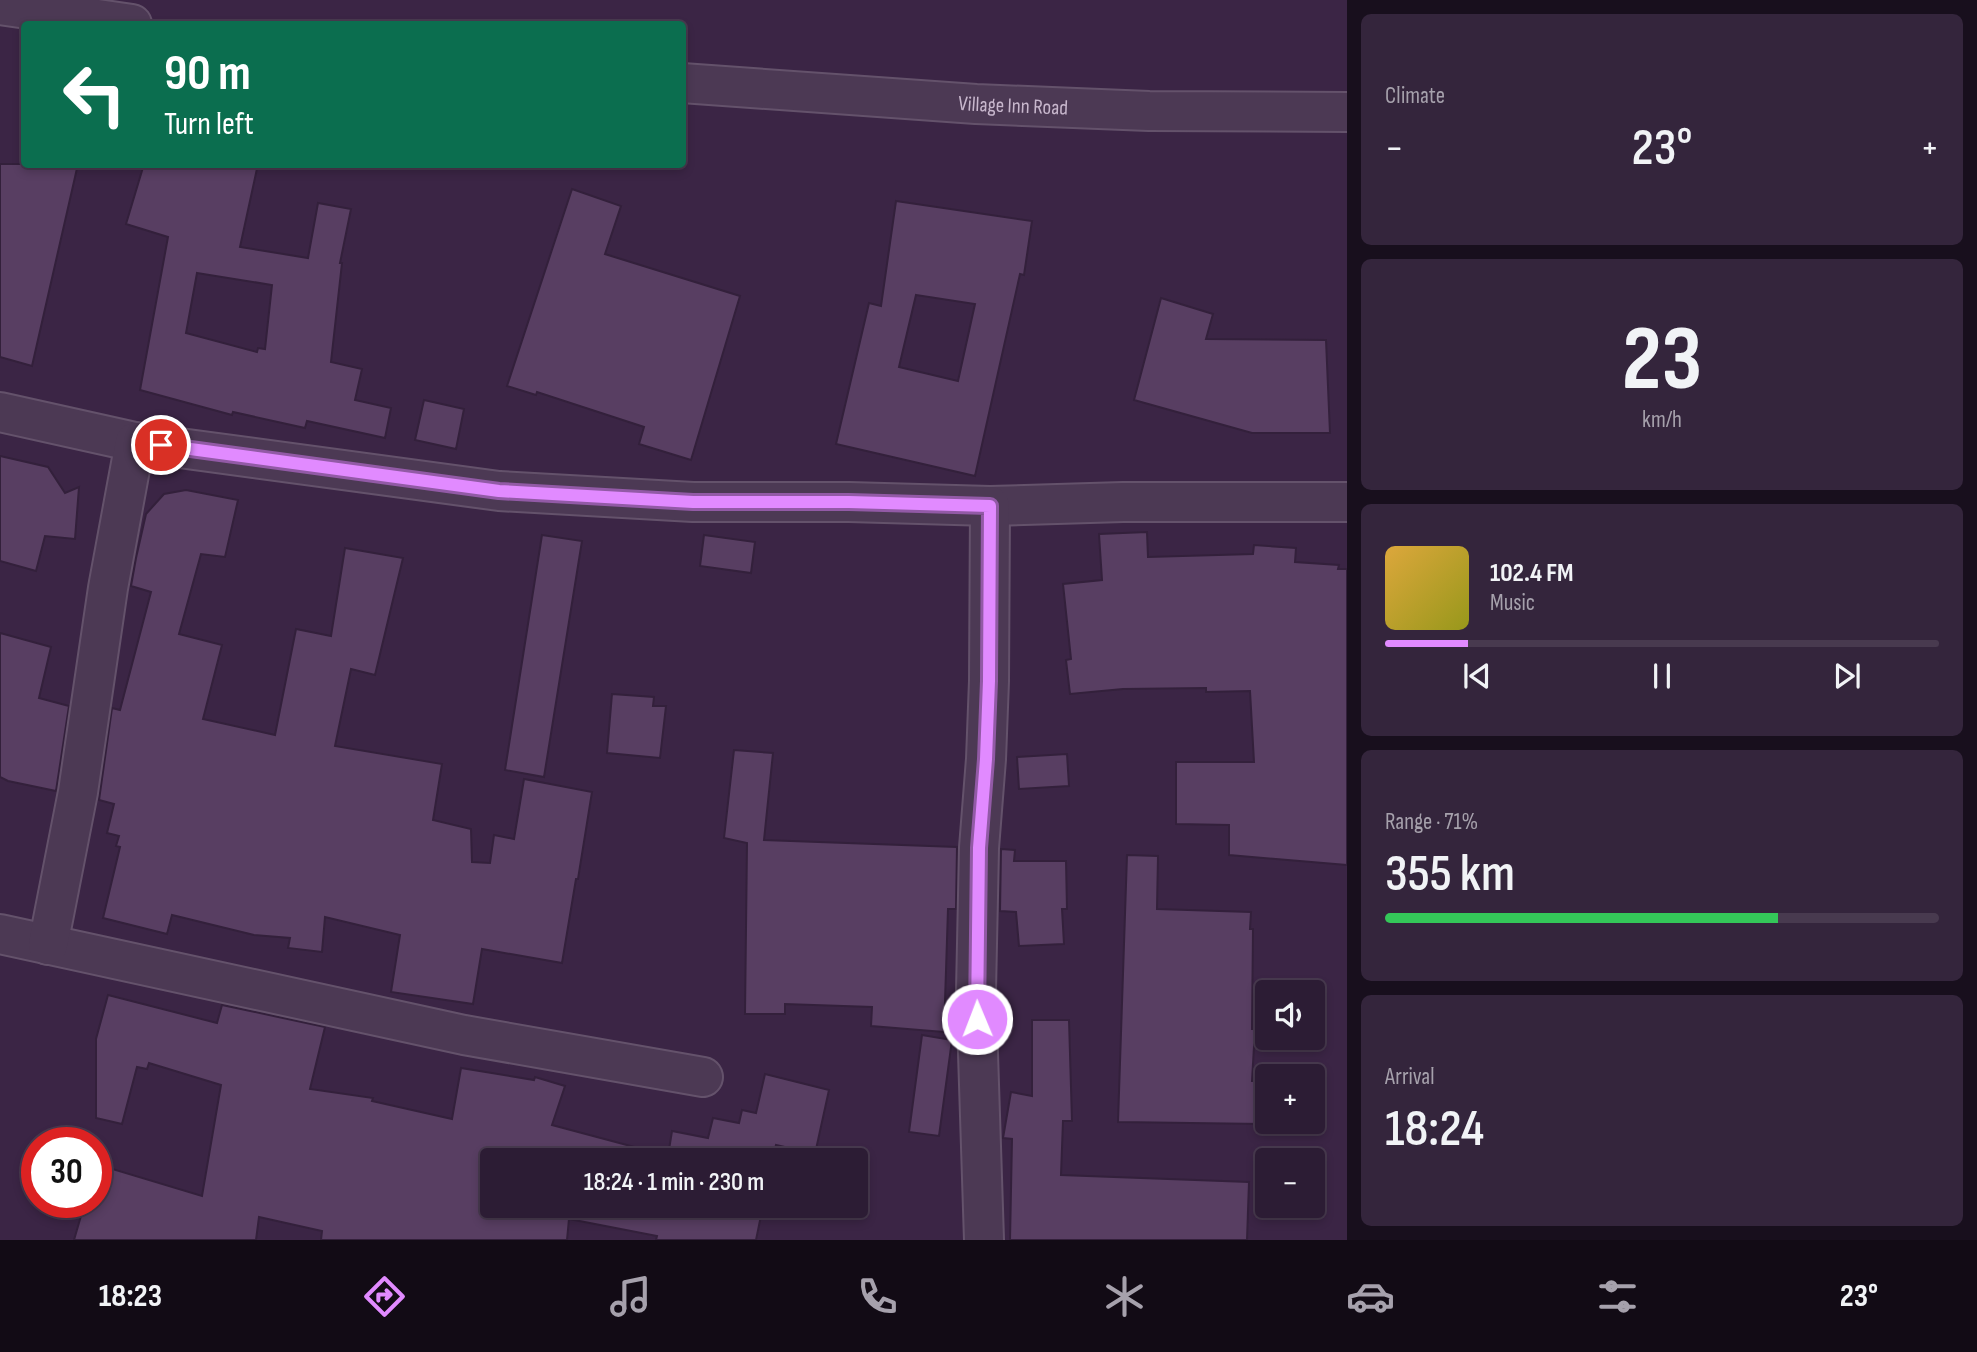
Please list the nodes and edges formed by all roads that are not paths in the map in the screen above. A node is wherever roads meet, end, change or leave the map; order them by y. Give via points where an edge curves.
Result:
1 (0, 5) edge
2 (111, 21) edge
3 (686, 83) edge
4 (1347, 112) edge
5 (0, 412) edge
6 (135, 442) junction
7 (1347, 502) edge
8 (990, 506) junction
9 (0, 934) edge
10 (47, 946) junction
11 (703, 1077) dead end
12 (984, 1240) edge

1 - 2 street
3 - 4 street, Village Inn Road via 976,104
5 - 6 street
6 - 8 street via 499,491 693,502
6 - 10 street via 78,792
7 - 8 street
8 - 12 street via 976,991
9 - 10 street
10 - 11 street via 464,1035

